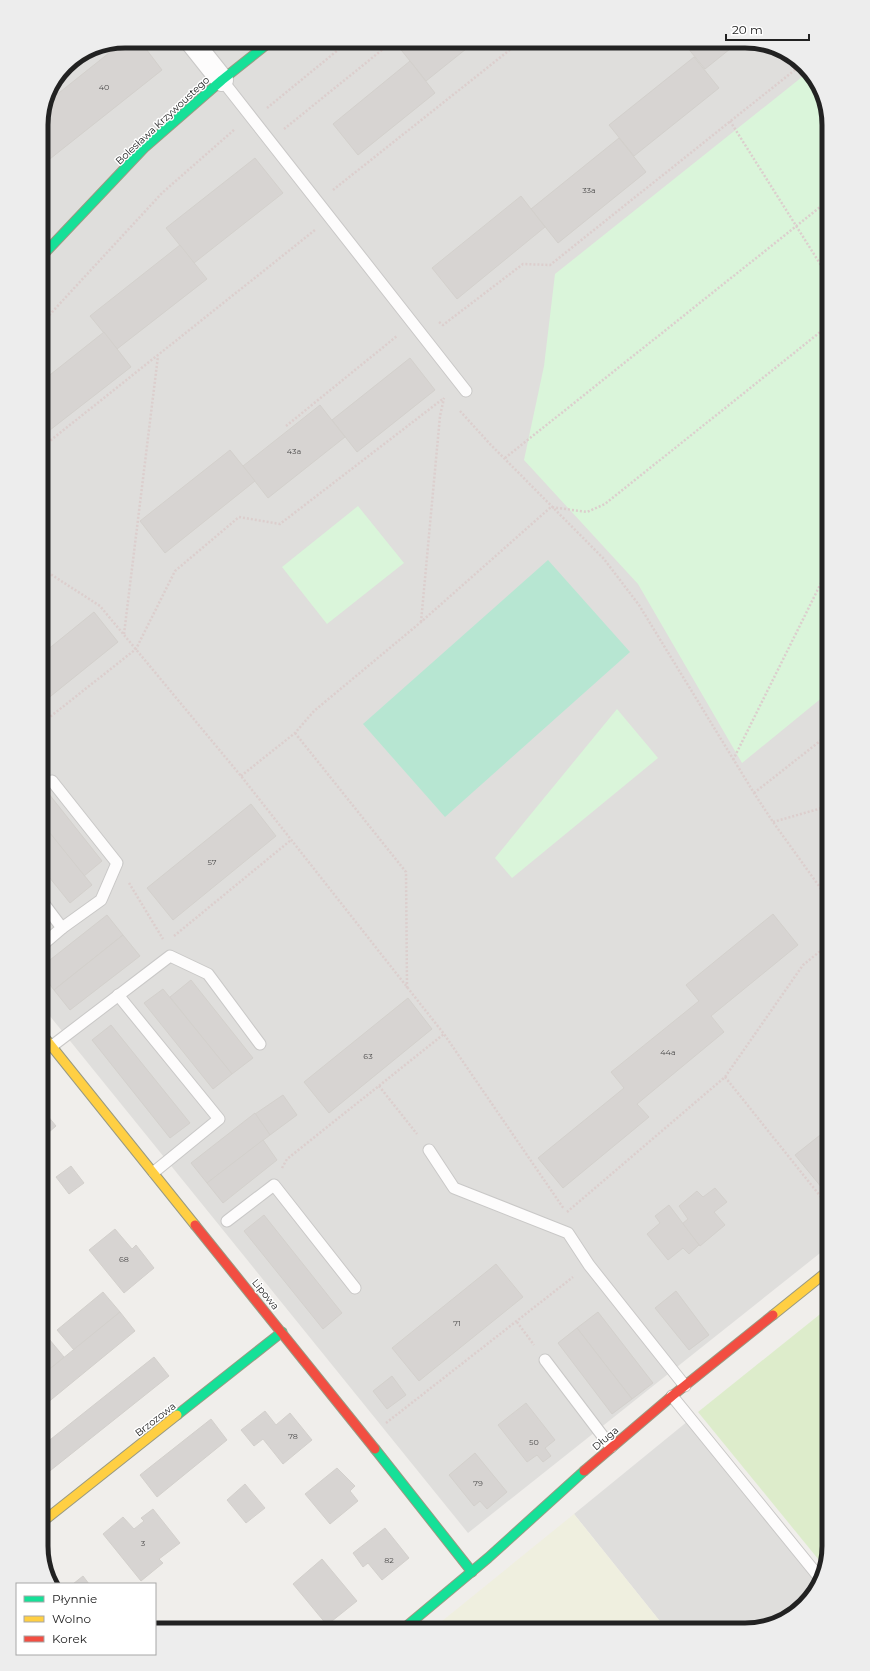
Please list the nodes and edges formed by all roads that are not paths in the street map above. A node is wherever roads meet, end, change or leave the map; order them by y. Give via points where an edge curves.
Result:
1 (197, 48) edge
2 (262, 48) edge
3 (222, 80) junction
4 (48, 250) edge
5 (466, 390) dead end
6 (52, 781) dead end
7 (48, 909) edge
8 (62, 928) junction
9 (48, 940) edge
10 (118, 995) junction
11 (48, 1041) edge
12 (260, 1044) dead end
13 (52, 1046) junction
14 (429, 1150) road end
15 (154, 1172) junction
16 (227, 1221) dead end
17 (822, 1276) edge
18 (355, 1288) dead end
19 (282, 1332) junction
20 (545, 1360) road end
21 (684, 1386) junction
22 (672, 1396) junction
23 (611, 1447) junction
24 (48, 1517) edge
25 (472, 1572) junction
26 (817, 1573) edge
27 (410, 1623) edge

1 - 3 street
2 - 3 street, Bolesława Krzywoustego
3 - 4 street, Bolesława Krzywoustego via 145,147
3 - 5 lane
6 - 8 lane via 117,863 101,900
7 - 8 lane
8 - 9 lane
10 - 12 lane via 170,956 208,974
10 - 13 lane
10 - 15 lane via 219,1119
11 - 13 street, Lipowa
13 - 15 street, Lipowa
14 - 21 lane via 454,1188 568,1233 589,1265
15 - 19 street, Lipowa
16 - 18 lane via 274,1185
17 - 21 street, Długa
19 - 24 street, Brzozowa
19 - 25 street, Lipowa
20 - 23 lane
21 - 22 street, Długa
22 - 23 street, Długa
22 - 26 lane
23 - 25 street, Długa
25 - 27 street, Długa

